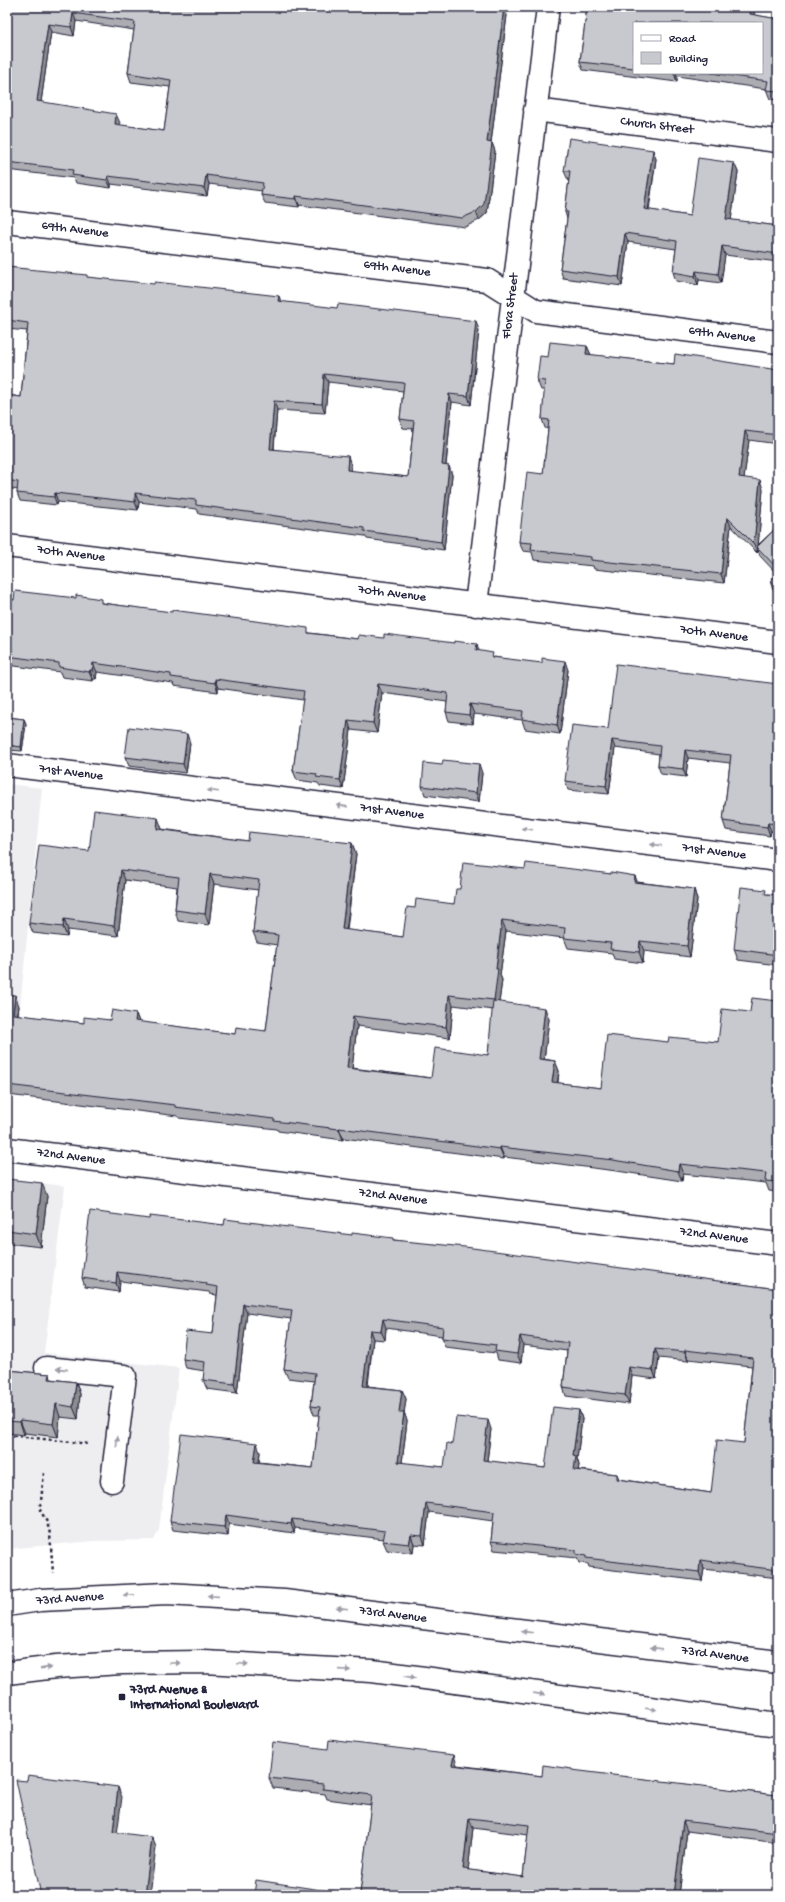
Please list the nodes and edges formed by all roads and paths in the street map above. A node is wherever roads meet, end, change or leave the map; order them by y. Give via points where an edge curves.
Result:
1 (548, 7) edge
2 (535, 110) junction
3 (778, 141) edge
4 (7, 222) edge
5 (512, 296) junction
6 (778, 342) edge
7 (7, 546) edge
8 (476, 605) junction
9 (778, 642) edge
10 (7, 765) edge
11 (778, 860) edge
12 (7, 1149) edge
13 (778, 1244) edge
14 (46, 1368) dead end
15 (7, 1434) edge
16 (117, 1447) junction
17 (44, 1473) dead end
18 (112, 1481) dead end
19 (7, 1501) edge
20 (10, 1504) dead end
21 (55, 1599) junction
22 (7, 1605) edge
23 (778, 1662) edge
24 (7, 1673) edge
25 (778, 1725) edge

1 - 2 street, Flora Street
2 - 3 street, Church Street
2 - 5 street, Flora Street
4 - 5 street, 69th Avenue via 487,280
5 - 6 street, 69th Avenue via 536,310
5 - 8 street, Flora Street
7 - 8 street, 70th Avenue
8 - 9 street, 70th Avenue
11 -> 10 street, 71st Avenue
12 - 13 street, 72nd Avenue
16 -> 14 street via 125,1376
15 - 16 path
16 - 18 street
17 - 21 path via 40,1510 50,1534
19 - 20 path
21 - 22 street, 73rd Avenue
23 -> 21 street, 73rd Avenue via 284,1601 168,1594
24 -> 25 street via 90,1664 204,1662 372,1672

